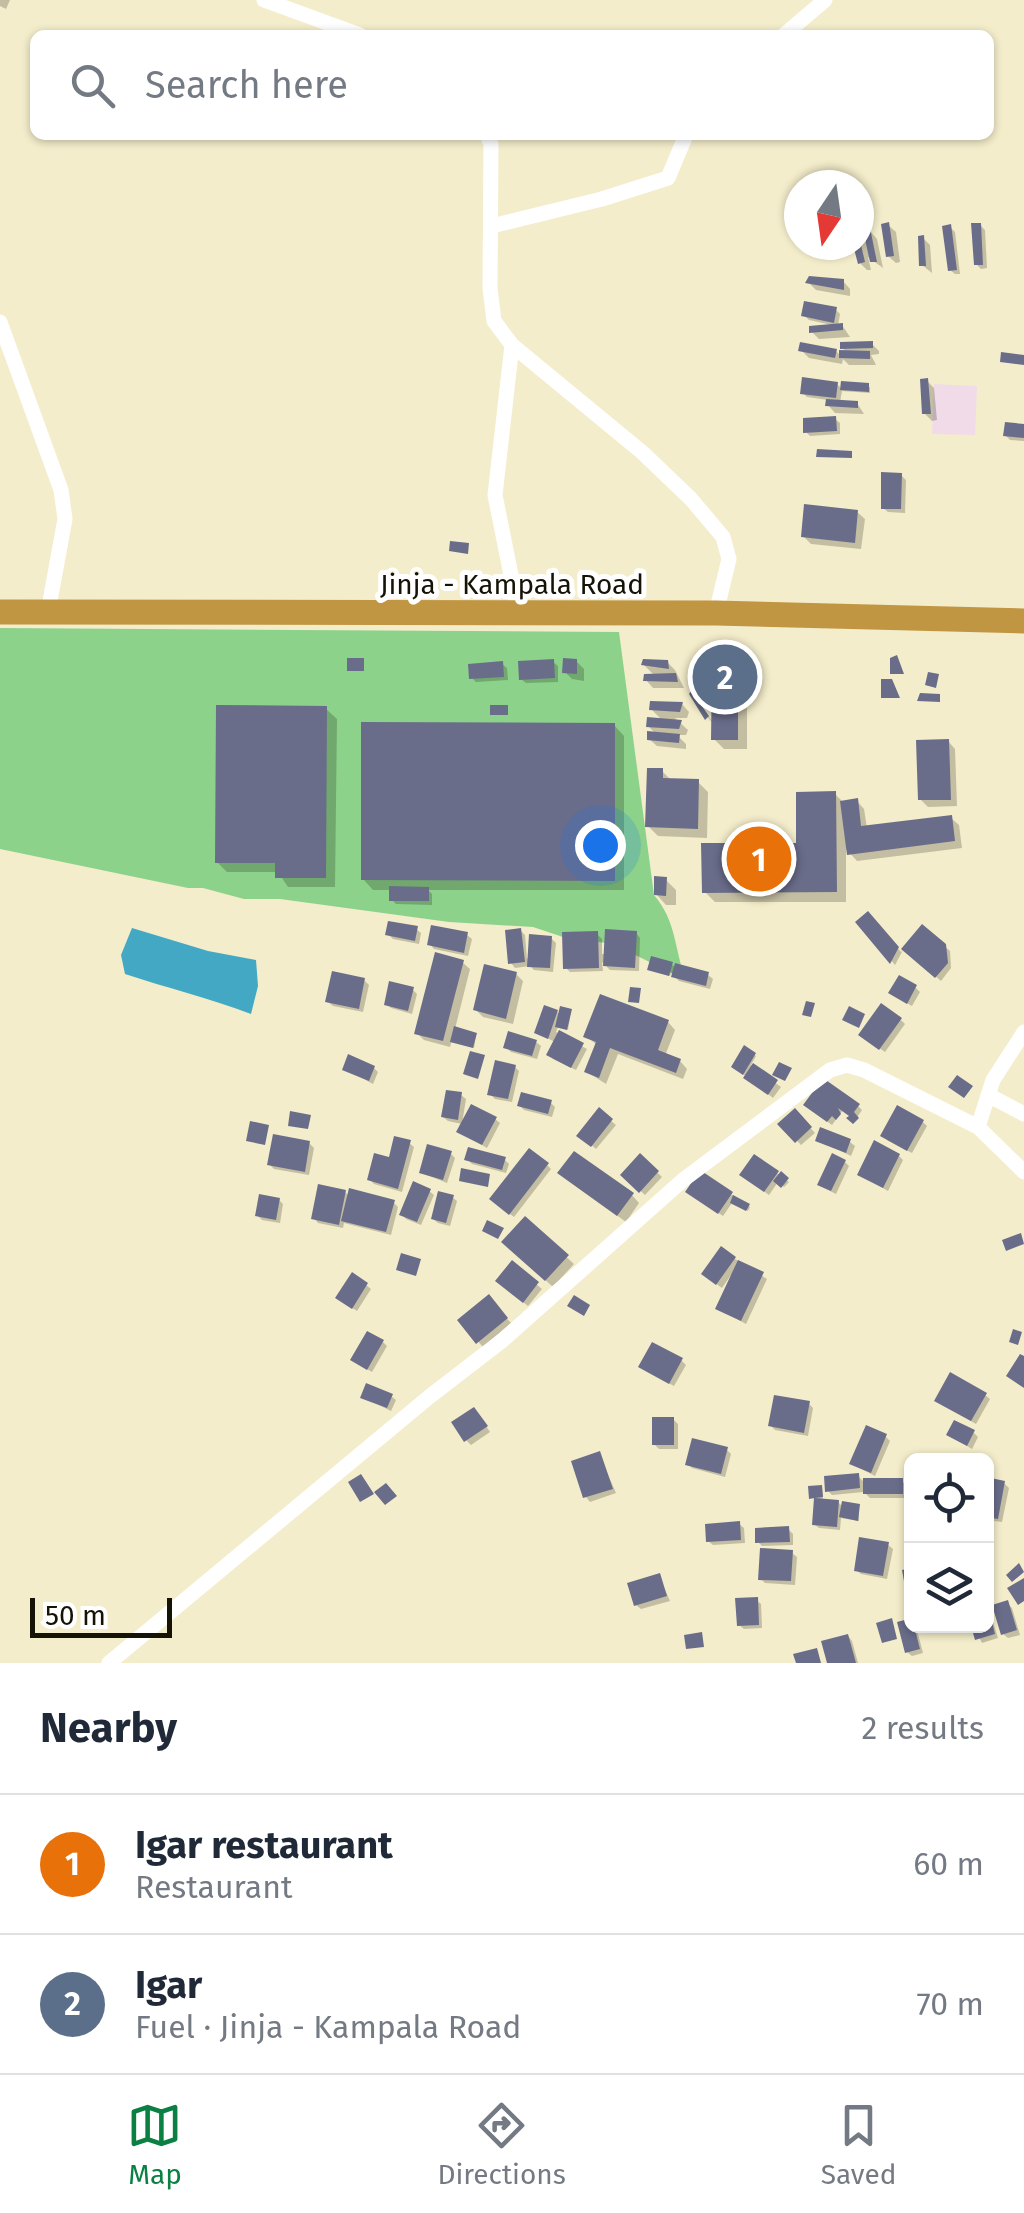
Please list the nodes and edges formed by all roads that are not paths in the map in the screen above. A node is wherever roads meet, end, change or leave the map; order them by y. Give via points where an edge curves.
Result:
1 (264, 0) edge
2 (824, 0) edge
3 (346, 30) edge
4 (790, 30) edge
5 (490, 140) edge
6 (684, 140) edge
7 (492, 226) junction
8 (0, 322) edge
9 (512, 346) junction
10 (0, 612) edge
11 (48, 612) junction
12 (716, 613) junction
13 (519, 615) junction
14 (1024, 621) edge
15 (1024, 1032) edge
16 (988, 1095) junction
17 (1024, 1114) edge
18 (978, 1127) junction
19 (1024, 1172) edge
20 (108, 1663) edge

1 - 3 street
2 - 4 street
5 - 7 street
6 - 7 street via 668,178
7 - 9 street via 494,321
8 - 11 street via 61,490 65,519
9 - 12 street via 643,453 722,538 728,559
9 - 13 street via 495,496
10 - 11 highway, Jinja - Kampala Road
11 - 13 highway, Jinja - Kampala Road
12 - 13 highway, Jinja - Kampala Road
12 - 14 highway, Jinja - Kampala Road
15 - 16 street
16 - 17 street
16 - 18 street
18 - 19 street
18 - 20 street via 864,1070 846,1064 830,1070 683,1180 503,1340

